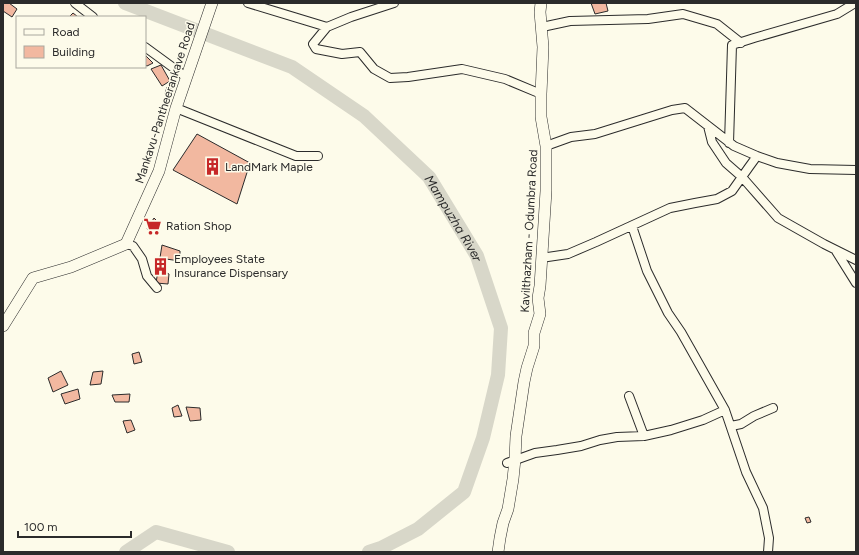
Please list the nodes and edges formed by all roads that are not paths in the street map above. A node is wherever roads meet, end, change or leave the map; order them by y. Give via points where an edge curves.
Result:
1 (75, 3) edge
2 (248, 3) edge
3 (394, 3) edge
4 (540, 3) edge
5 (855, 3) edge
6 (211, 6) edge
7 (92, 16) edge
8 (328, 27) junction
9 (542, 27) junction
10 (741, 42) junction
11 (146, 48) edge
12 (186, 77) junction
13 (540, 94) junction
14 (176, 108) junction
15 (708, 126) junction
16 (729, 143) junction
17 (546, 146) junction
18 (318, 156) dead end
19 (756, 156) junction
20 (856, 170) edge
21 (742, 177) junction
22 (632, 226) junction
23 (126, 244) junction
24 (836, 250) junction
25 (541, 258) junction
26 (856, 260) edge
27 (856, 283) edge
28 (157, 288) dead end
29 (3, 326) edge
30 (628, 396) dead end
31 (773, 408) dead end
32 (725, 410) junction
33 (731, 426) junction
34 (644, 436) junction
35 (511, 461) junction
36 (498, 552) edge
37 (768, 552) edge

1 - 7 street
2 - 8 street
3 - 8 street
4 - 9 main road, Kavilthazham - Odumbra Road
5 - 10 street via 837,14
6 - 12 main road, Mankavu-Pantheerankave Road
8 - 13 street via 313,44 316,49 342,54 360,52 374,68 390,78 462,69 505,79
9 - 10 street via 570,21 648,19 683,14 717,24
9 - 13 main road, Kavilthazham - Odumbra Road
10 - 16 street via 732,46
11 - 12 street
12 - 14 main road, Mankavu-Pantheerankave Road
13 - 17 main road, Kavilthazham - Odumbra Road
14 - 18 street via 296,156
14 - 23 main road, Mankavu-Pantheerankave Road via 159,171
15 - 16 street
15 - 17 street via 685,108
15 - 21 street via 712,142 726,163
16 - 19 street
17 - 25 main road, Kavilthazham - Odumbra Road via 546,191
19 - 20 street via 810,169
19 - 21 street
21 - 22 street via 732,191 717,199 670,208
21 - 24 street via 778,218
22 - 25 street via 568,254
22 - 32 street via 647,271
23 - 28 street via 133,246 142,259 147,276
23 - 29 main road via 71,267 33,278
24 - 26 street
24 - 27 street
25 - 35 main road, Kavilthazham - Odumbra Road via 538,298 540,314 524,382
30 - 34 street
31 - 33 street via 741,424
32 - 33 street
32 - 34 street via 703,420
33 - 37 street via 746,472 764,508 769,538
34 - 35 street via 600,440 581,446 535,453
35 - 36 main road, Kavilthazham - Odumbra Road via 508,510

